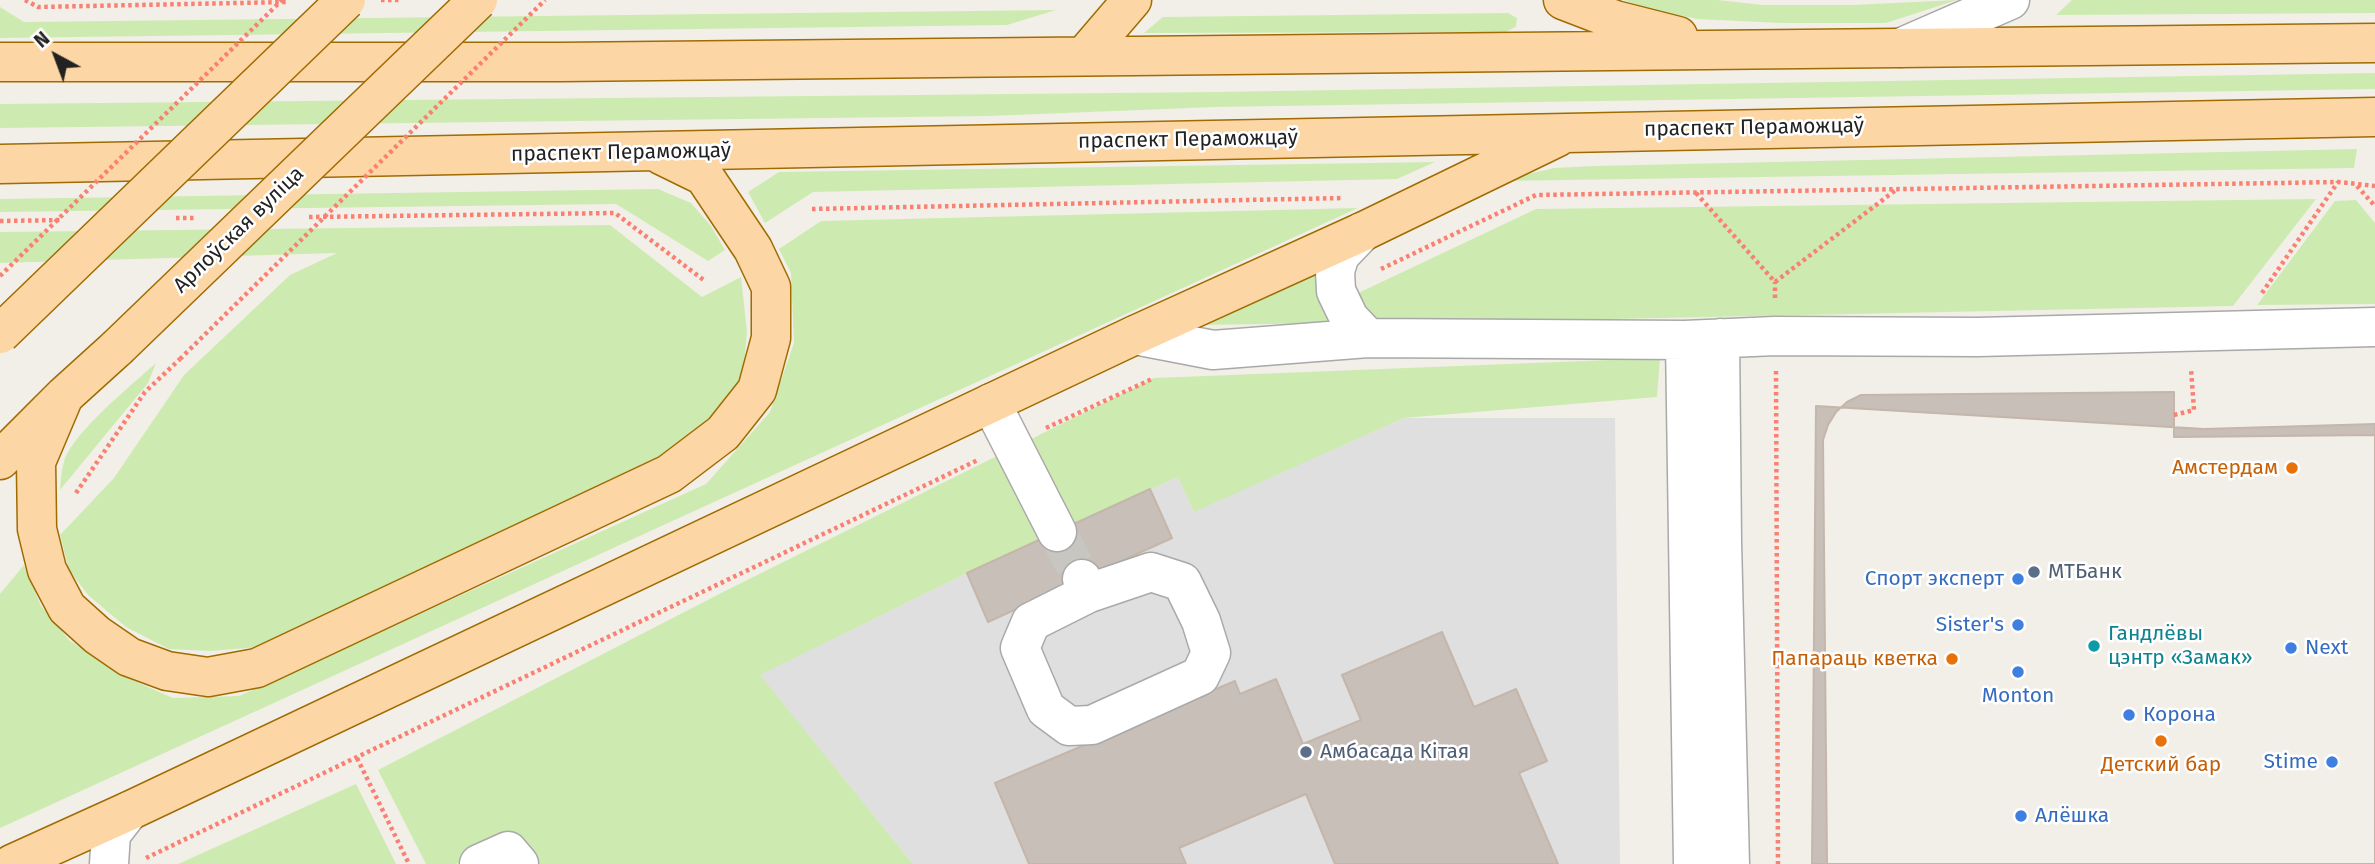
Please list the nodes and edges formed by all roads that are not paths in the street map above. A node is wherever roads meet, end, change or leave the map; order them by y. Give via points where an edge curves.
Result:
1 (345, 0) edge
2 (478, 0) edge
3 (1132, 0) edge
4 (1563, 0) edge
5 (2010, 0) edge
6 (2375, 43) edge
7 (1900, 48) junction
8 (1730, 49) junction
9 (1084, 56) junction
10 (0, 62) edge
11 (2375, 117) edge
12 (1569, 131) junction
13 (656, 153) junction
14 (0, 164) edge
15 (1355, 215) junction
16 (2375, 327) edge
17 (0, 334) edge
18 (1135, 335) junction
19 (1368, 338) junction
20 (1702, 339) junction
21 (64, 396) junction
22 (991, 403) junction
23 (0, 460) edge
24 (1057, 532) tunnel mouth
25 (1085, 586) joint
26 (129, 811) junction
27 (125, 862) edge
28 (16, 863) edge
29 (479, 864) edge
30 (519, 864) edge
31 (1693, 864) edge
32 (1730, 864) edge

1 - 17 main road, bridge
2 - 21 main road, Арлоўская вуліца, bridge
3 - 9 main road
4 - 8 main road via 1615,20
5 - 7 street
6 - 7 main road
7 - 8 main road
8 - 9 main road
9 - 10 main road
11 - 12 main road, праспект Пераможцаў
12 - 13 main road, праспект Пераможцаў
12 - 15 main road
13 - 14 main road, праспект Пераможцаў
13 - 21 main road via 704,176 753,249 771,287 771,338 757,390 723,433 669,474 257,668 208,677 167,671 129,657 67,608 47,570 37,529 36,462
15 - 18 main road
15 - 19 street via 1335,271 1336,291 1349,318
16 - 20 street
18 - 19 street via 1213,350
18 - 22 main road
19 - 20 street
20 - 31 street
20 - 32 street via 1722,542
21 - 23 main road, Арлоўская вуліца
22 - 24 street
22 - 26 main road
25 - 25 street via 1031,621 1020,648 1046,709 1069,726 1092,725 1200,676 1210,653 1182,582 1151,572
26 - 27 street via 111,834
26 - 28 main road
29 - 30 street via 508,851

